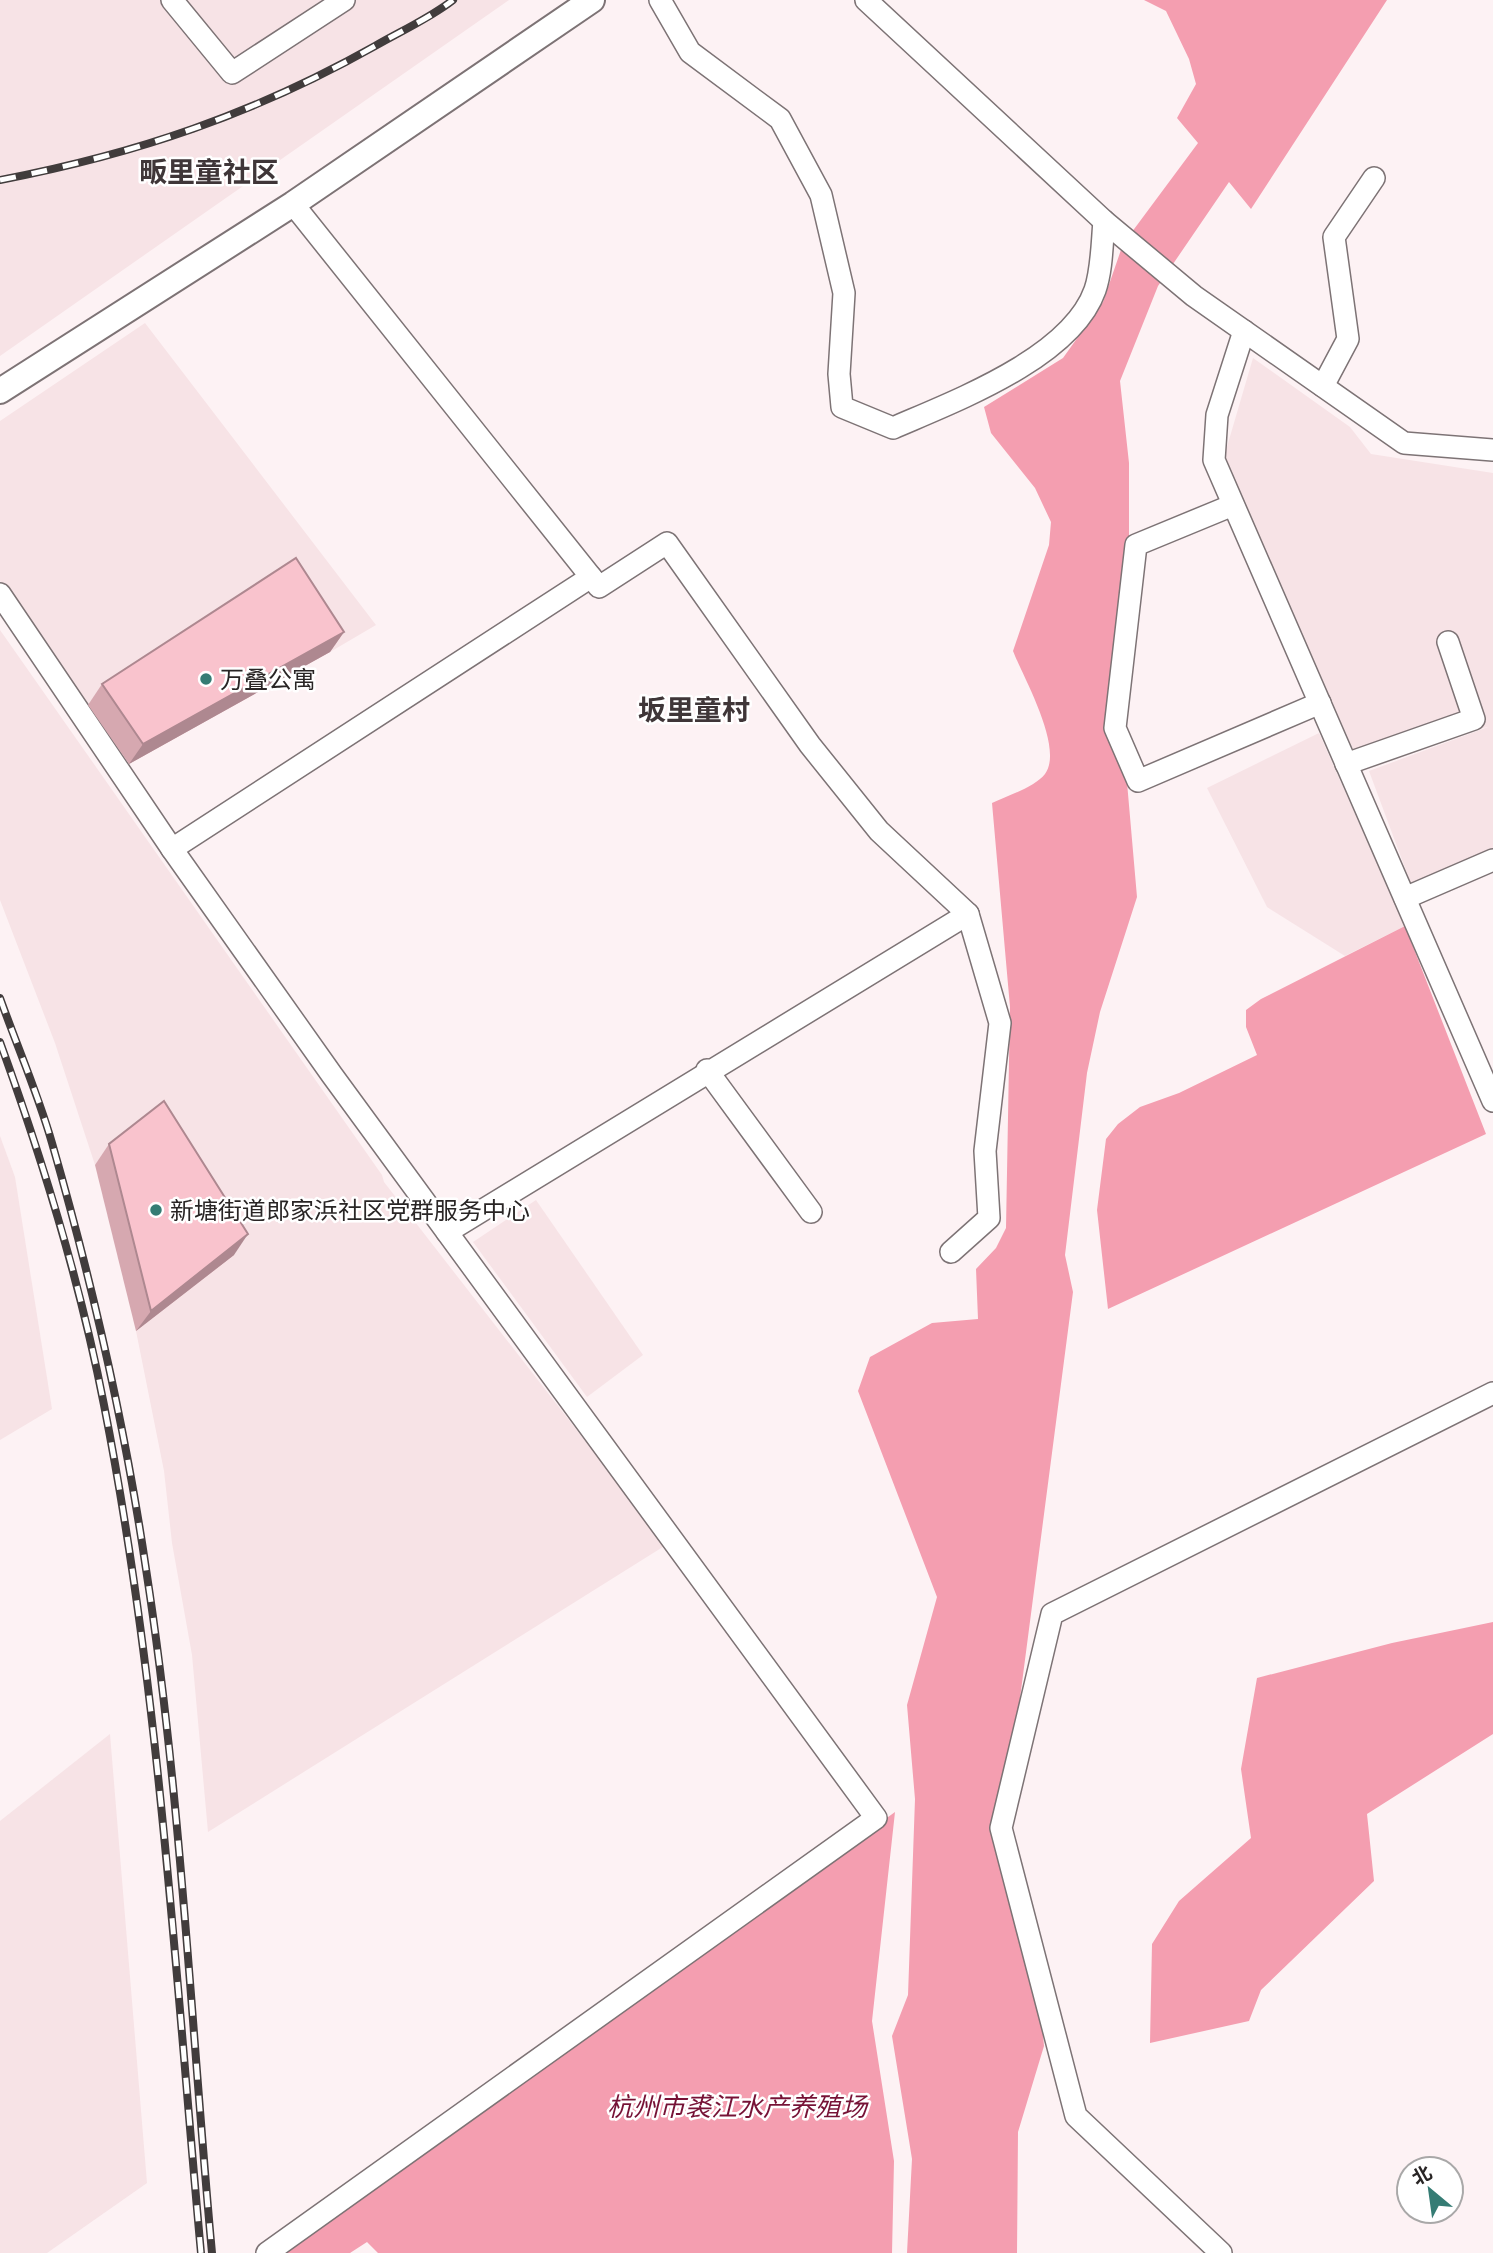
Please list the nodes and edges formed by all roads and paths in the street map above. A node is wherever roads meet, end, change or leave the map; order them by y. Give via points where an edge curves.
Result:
1 (172, 0) edge
2 (344, 0) edge
3 (592, 0) edge
4 (660, 0) edge
5 (866, 0) edge
6 (1374, 178) dead end
7 (293, 204) junction
8 (1104, 221) junction
9 (1244, 331) junction
10 (1323, 386) junction
11 (0, 391) edge
12 (1493, 450) edge
13 (1233, 505) junction
14 (591, 577) junction
15 (0, 594) edge
16 (1448, 642) dead end
17 (1320, 703) junction
18 (1346, 764) junction
19 (172, 849) junction
20 (1493, 860) edge
21 (1405, 898) junction
22 (968, 914) junction
23 (707, 1070) junction
24 (1493, 1101) edge
25 (811, 1213) dead end
26 (447, 1232) junction
27 (951, 1252) dead end
28 (1493, 1393) edge
29 (267, 2253) edge
30 (1221, 2253) edge

1 - 2 street via 232,73
3 - 7 street
4 - 8 street via 690,52 780,119 821,195 844,293 839,374 842,407 893,428 1021,368 1066,334 1095,290
5 - 8 street
6 - 10 street via 1334,237 1348,339
7 - 11 street
7 - 14 street
8 - 9 street
9 - 10 street
9 - 13 street via 1217,415 1214,460
10 - 12 street via 1404,443
13 - 17 street
13 - 17 street via 1136,545 1115,728 1138,781
14 - 19 street
14 - 22 street via 599,587 667,543 810,745 879,831
15 - 19 street
16 - 18 street via 1474,719
17 - 18 street
18 - 21 street
19 - 26 street
20 - 21 street
21 - 24 street
22 - 23 street
22 - 27 street via 1000,1023 985,1151 989,1218
23 - 25 street
23 - 26 street
26 - 29 street via 876,1818
28 - 30 street via 1052,1614 1001,1828 1076,2116

